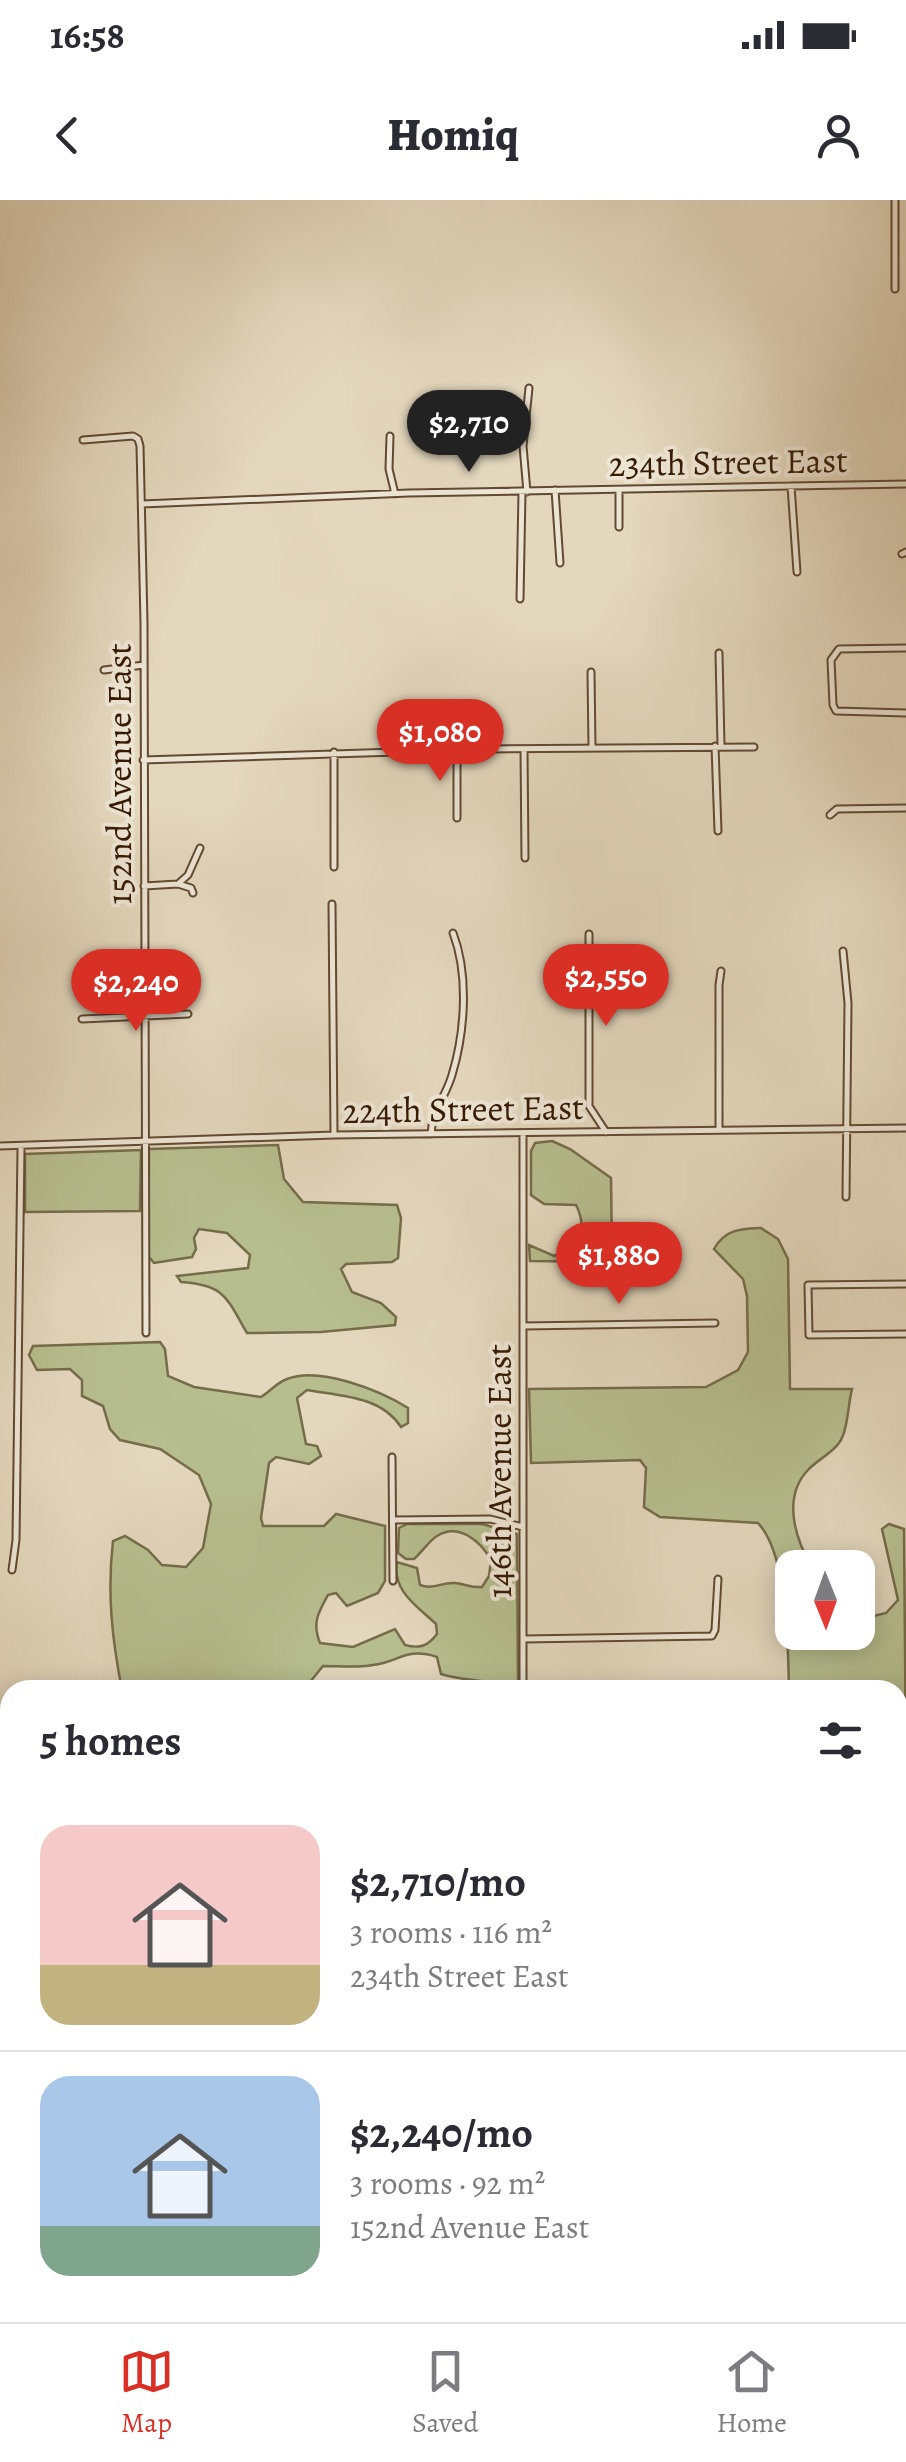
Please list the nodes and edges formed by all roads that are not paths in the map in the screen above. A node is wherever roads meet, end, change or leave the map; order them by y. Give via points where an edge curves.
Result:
1 (895, 200) edge
2 (895, 288) dead end
3 (529, 388) dead end
4 (390, 436) dead end
5 (83, 440) dead end
6 (906, 484) edge
7 (791, 486) junction
8 (555, 490) junction
9 (619, 490) junction
10 (525, 492) junction
11 (396, 494) junction
12 (142, 504) junction
13 (619, 527) dead end
14 (560, 563) dead end
15 (798, 572) dead end
16 (520, 599) dead end
17 (906, 648) edge
18 (718, 653) dead end
19 (144, 665) junction
20 (104, 670) dead end
21 (591, 672) dead end
22 (906, 713) edge
23 (718, 746) junction
24 (754, 747) dead end
25 (592, 748) junction
26 (524, 749) junction
27 (457, 750) junction
28 (334, 752) junction
29 (143, 760) junction
30 (906, 808) edge
31 (830, 815) dead end
32 (457, 818) dead end
33 (718, 830) dead end
34 (200, 848) dead end
35 (524, 858) dead end
36 (334, 867) dead end
37 (186, 878) junction
38 (178, 884) junction
39 (144, 886) junction
40 (332, 904) dead end
41 (453, 933) dead end
42 (589, 934) dead end
43 (843, 952) dead end
44 (722, 970) dead end
45 (188, 1014) dead end
46 (145, 1016) junction
47 (82, 1019) dead end
48 (906, 1128) edge
49 (846, 1129) junction
50 (719, 1130) junction
51 (606, 1132) junction
52 (523, 1133) junction
53 (430, 1134) junction
54 (334, 1135) junction
55 (145, 1143) junction
56 (0, 1146) edge
57 (21, 1148) junction
58 (846, 1197) dead end
59 (906, 1284) edge
60 (714, 1323) dead end
61 (524, 1326) junction
62 (146, 1333) dead end
63 (906, 1334) edge
64 (392, 1457) dead end
65 (393, 1520) junction
66 (523, 1527) junction
67 (12, 1570) dead end
68 (718, 1579) dead end
69 (393, 1581) dead end
70 (523, 1638) junction
71 (523, 1680) edge

1 - 2 street
3 - 10 street
4 - 11 street
5 - 12 street via 138,439
6 - 7 street, 234th Street East
7 - 9 street, 234th Street East
7 - 15 street
8 - 9 street, 234th Street East
8 - 10 street, 234th Street East
8 - 14 street
9 - 13 street
10 - 11 street, 234th Street East
10 - 16 street
11 - 12 street, 234th Street East
12 - 19 street, 152nd Avenue East
17 - 22 street via 840,649 831,660 836,711
18 - 23 street
19 - 20 street
19 - 29 street, 152nd Avenue East
21 - 25 street
23 - 24 street
23 - 25 street
23 - 33 street
25 - 26 street
26 - 27 street
26 - 35 street
27 - 28 street
27 - 32 street
28 - 29 street
28 - 36 street
29 - 39 street, 152nd Avenue East
30 - 31 street via 837,809
34 - 37 street
37 - 38 street
37 - 38 street via 192,891
38 - 39 street
39 - 46 street, 152nd Avenue East
40 - 54 street
41 - 53 street via 461,959 460,1045
42 - 51 street via 589,1106
43 - 49 street
44 - 50 street
45 - 46 street
46 - 47 street
46 - 55 street, 152nd Avenue East
48 - 49 street, 224th Street East
49 - 50 street, 224th Street East
49 - 58 street
50 - 51 street, 224th Street East
51 - 52 street, 224th Street East
52 - 53 street, 224th Street East
52 - 61 street, 146th Avenue East
53 - 54 street, 224th Street East
54 - 55 street, 224th Street East
55 - 57 street, 224th Street East
55 - 62 street, 152nd Avenue East
56 - 57 street, 224th Street East
57 - 67 street
59 - 63 street via 808,1285 808,1335
60 - 61 street
61 - 66 street, 146th Avenue East
64 - 65 street
65 - 66 street via 490,1519
65 - 69 street
66 - 70 street, 146th Avenue East
68 - 70 street via 712,1636
70 - 71 street, 146th Avenue East

